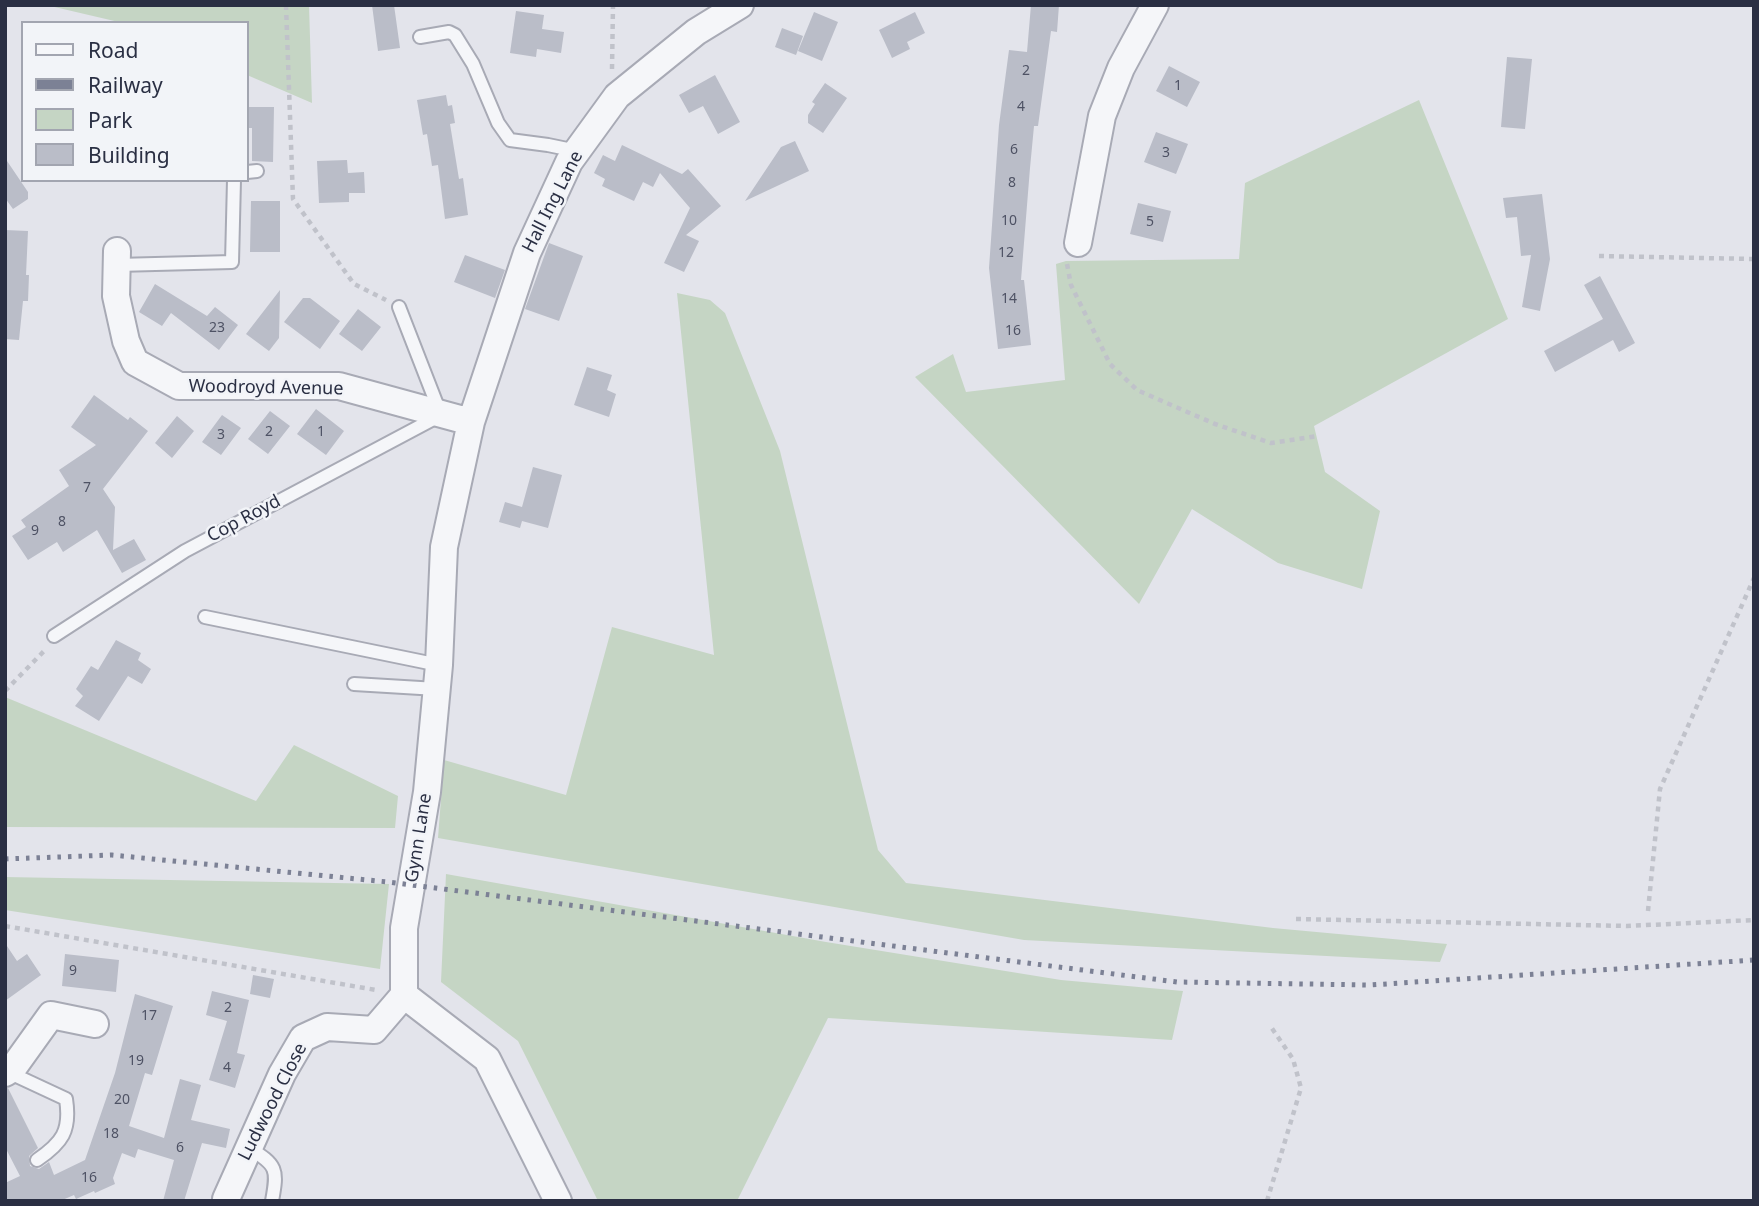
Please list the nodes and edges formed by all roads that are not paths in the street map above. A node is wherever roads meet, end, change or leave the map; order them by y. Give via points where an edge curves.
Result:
1 (740, 5) edge
2 (1155, 5) edge
3 (421, 37) dead end
4 (577, 152) junction
5 (234, 182) edge
6 (1078, 243) road end
7 (117, 258) joint
8 (399, 307) road end
9 (441, 415) junction
10 (471, 422) junction
11 (205, 617) dead end
12 (54, 636) road end
13 (438, 677) junction
14 (354, 684) dead end
15 (404, 995) junction
16 (95, 1024) dead end
17 (7, 1072) edge
18 (249, 1148) junction
19 (37, 1160) dead end
20 (226, 1199) dead end
21 (272, 1201) edge
22 (558, 1201) edge

1 - 4 street, Hall Ing Lane via 696,32 617,96
2 - 6 street via 1121,68 1102,117
3 - 4 lane via 455,35 509,140
4 - 10 street, Hall Ing Lane via 527,253
5 - 7 lane via 232,262
7 - 9 street, Woodroyd Avenue via 116,296 135,362 179,386 339,386
8 - 9 lane
9 - 10 street, Woodroyd Avenue
9 - 12 lane, Cop Royd via 185,551
10 - 13 street, Gynn Lane via 444,547
11 - 13 lane
13 - 14 lane
13 - 15 street, Gynn Lane via 427,792 404,928
15 - 18 street, Ludwood Close via 374,1030 327,1027 303,1038
15 - 22 street via 487,1059
16 - 17 street via 51,1015
17 - 19 lane via 66,1099 69,1115 59,1145
18 - 20 street, Ludwood Close
18 - 21 lane via 275,1167

